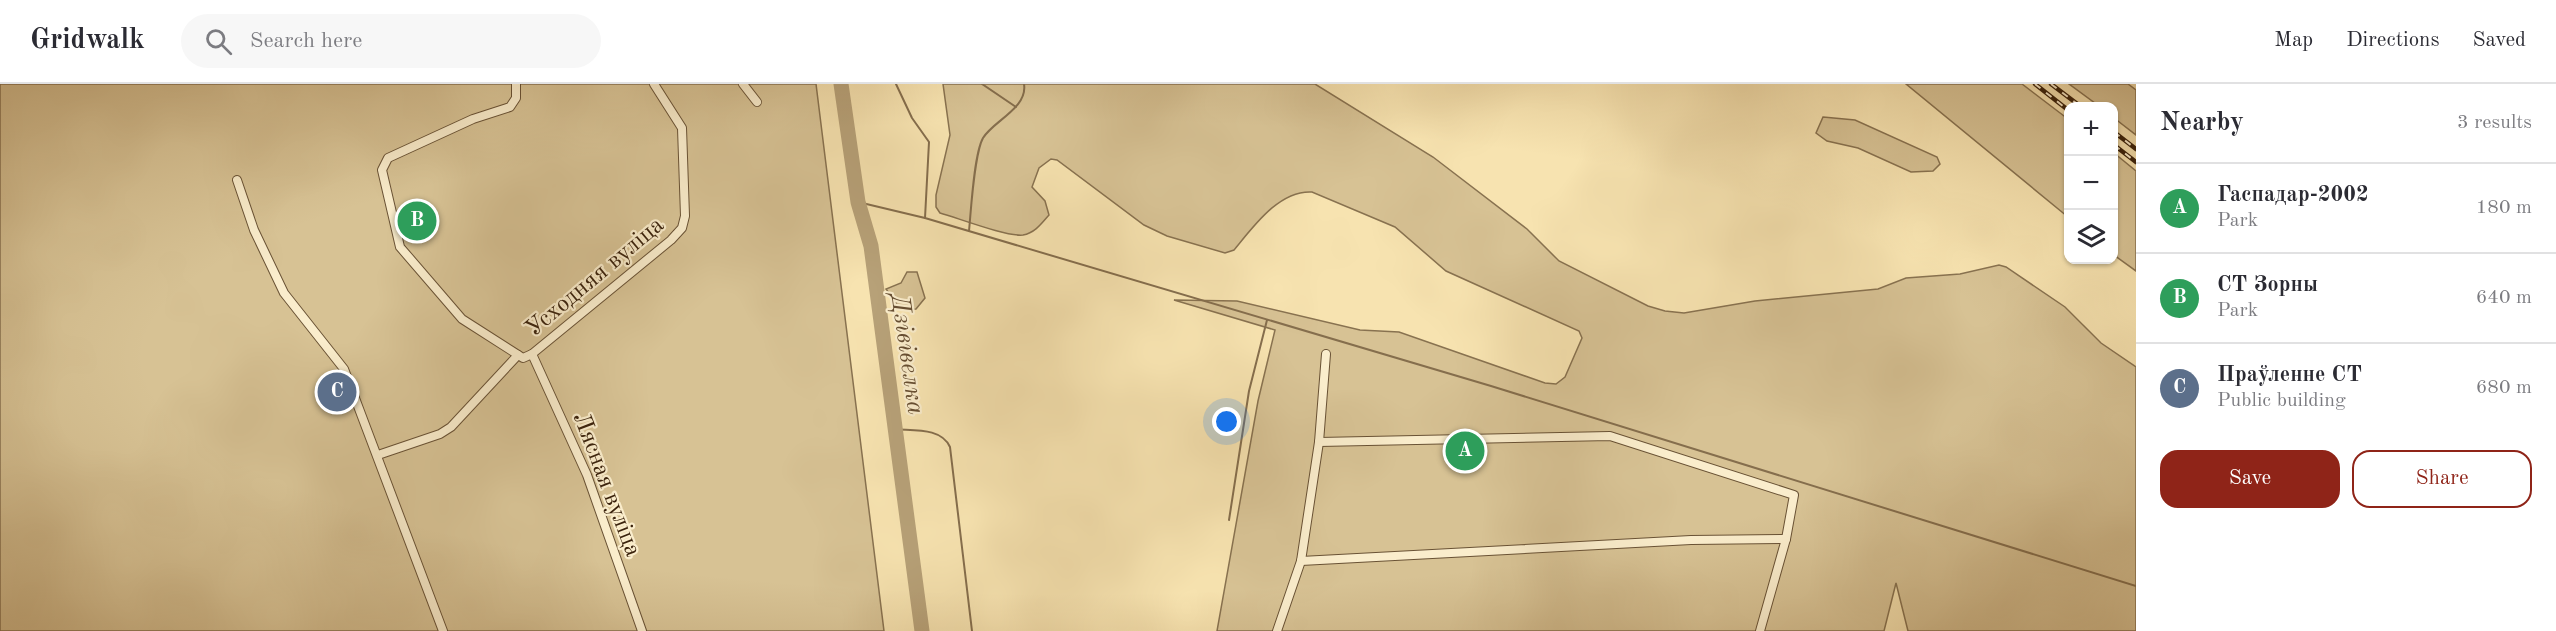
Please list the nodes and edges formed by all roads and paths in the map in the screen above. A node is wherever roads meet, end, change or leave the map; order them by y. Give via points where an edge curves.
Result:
1 (516, 84) edge
2 (654, 84) edge
3 (744, 84) edge
4 (757, 102) dead end
5 (237, 180) dead end
6 (532, 354) junction
7 (1326, 354) dead end
8 (518, 355) junction
9 (1318, 442) junction
10 (378, 455) junction
11 (1786, 539) junction
12 (1301, 561) junction
13 (443, 631) edge
14 (642, 631) edge
15 (1278, 631) edge
16 (1760, 631) edge

1 - 8 street via 516,98 510,107 473,119 388,158 382,170 400,247 462,319
2 - 6 street, Усходняя вуліца via 682,128 682,228 644,265
3 - 4 street
5 - 10 street via 254,230 284,293 344,369
6 - 8 street via 523,358
6 - 14 street, Лясная вуліца via 587,475
7 - 9 street
8 - 10 street, Усходняя вуліца via 452,426 440,434
9 - 11 street via 1610,436 1794,495
9 - 12 street
10 - 13 street
11 - 12 street via 1691,540
11 - 16 street
12 - 15 street

